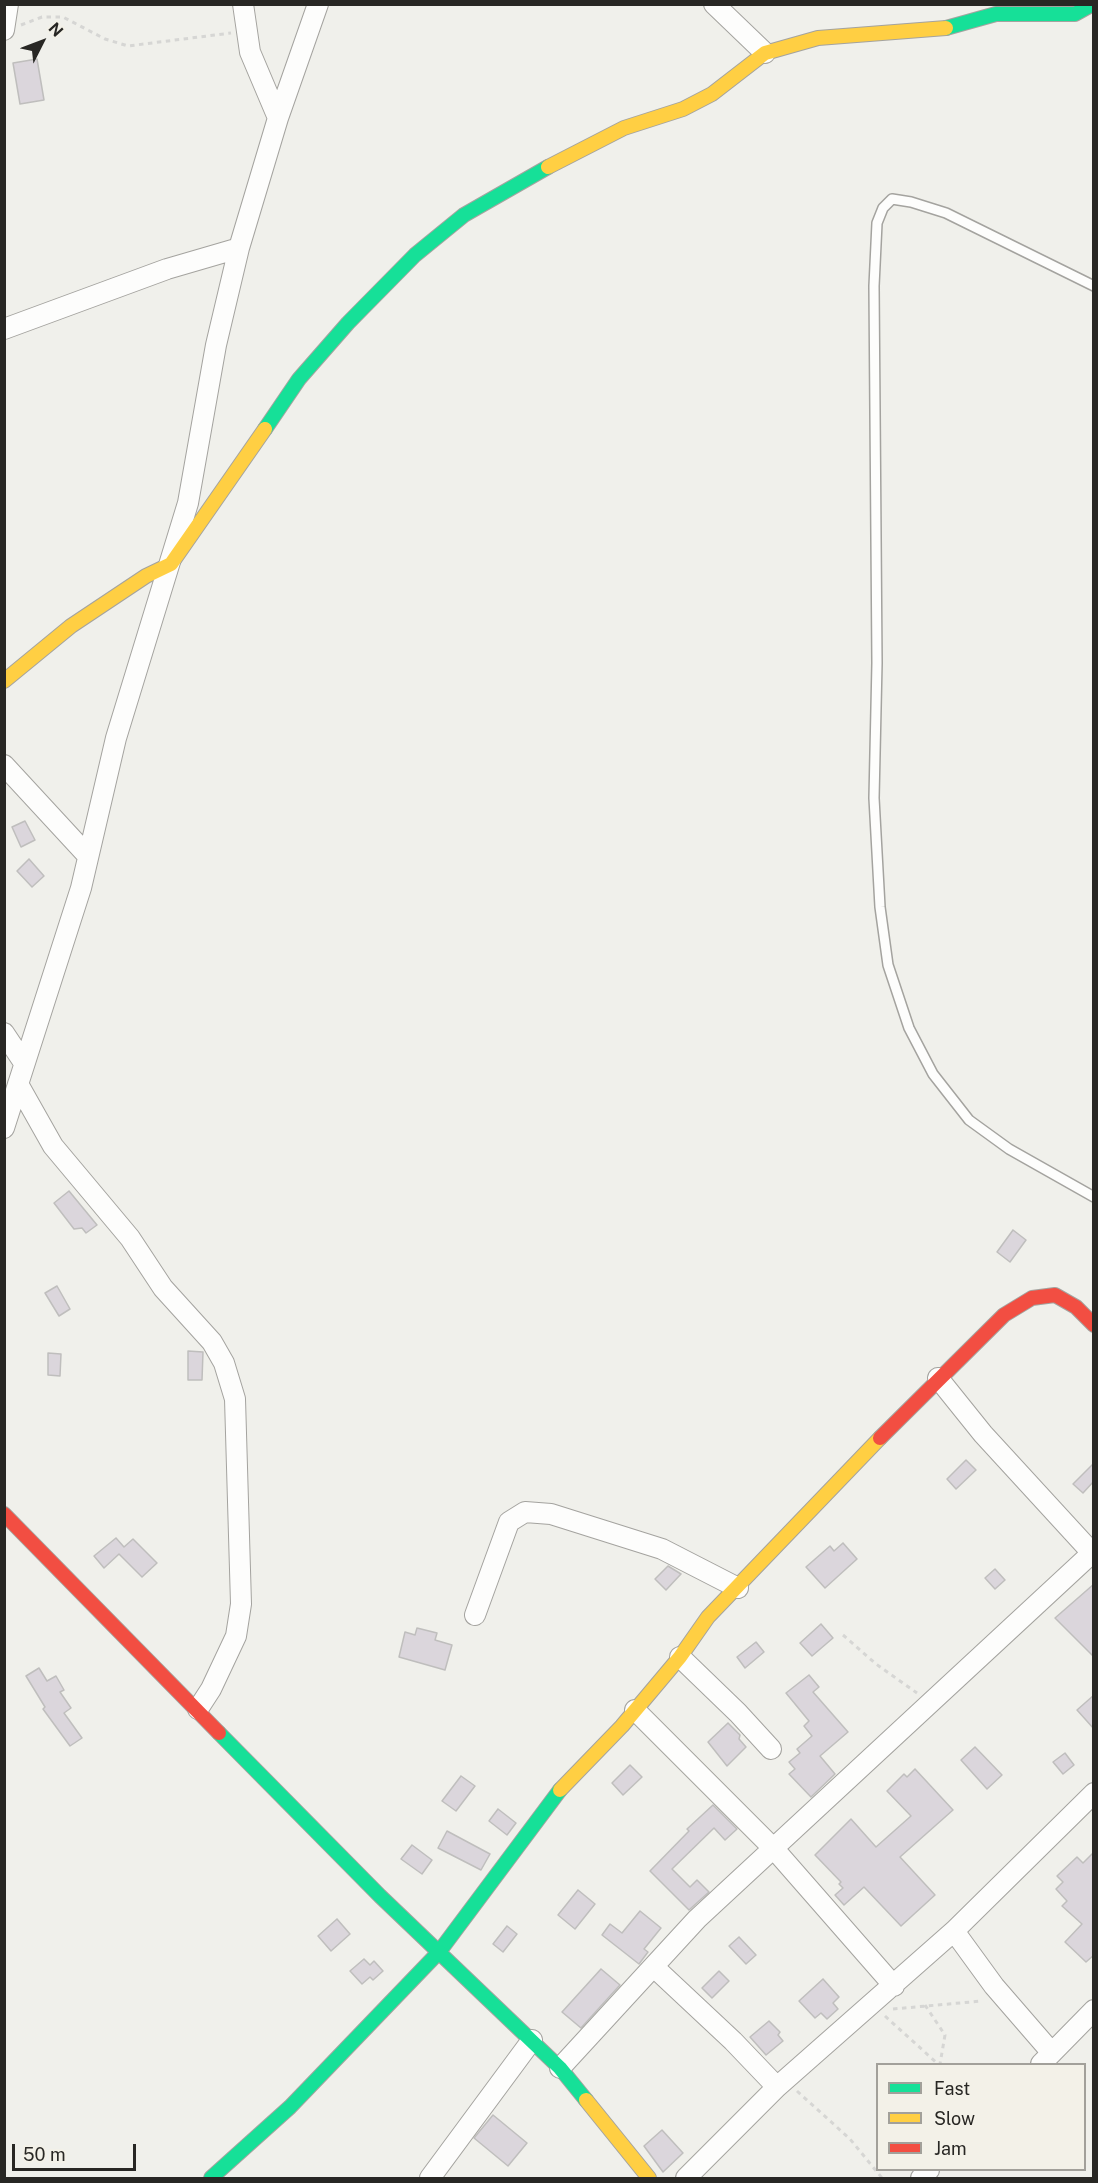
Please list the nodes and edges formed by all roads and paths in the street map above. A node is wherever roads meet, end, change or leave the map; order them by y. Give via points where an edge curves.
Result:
1 (8, 4) edge
2 (243, 4) edge
3 (318, 4) edge
4 (714, 4) edge
5 (1093, 4) edge
6 (9, 30) edge
7 (247, 31) junction
8 (765, 54) junction
9 (278, 118) junction
10 (239, 248) junction
11 (1094, 286) edge
12 (4, 329) edge
13 (171, 564) junction
14 (4, 681) edge
15 (4, 765) edge
16 (88, 856) junction
17 (4, 1033) edge
18 (24, 1063) junction
19 (18, 1084) junction
20 (4, 1128) edge
21 (1094, 1197) edge
22 (1094, 1325) edge
23 (938, 1378) junction
24 (4, 1514) edge
25 (1093, 1554) edge
26 (738, 1588) junction
27 (475, 1615) dead end
28 (843, 1635) dead end
29 (680, 1657) junction
30 (931, 1703) junction
31 (198, 1709) junction
32 (635, 1710) junction
33 (771, 1749) dead end
34 (1094, 1793) edge
35 (775, 1850) junction
36 (954, 1931) junction
37 (439, 1952) junction
38 (655, 1968) junction
39 (894, 1986) junction
40 (1008, 2003) junction
41 (925, 2005) junction
42 (872, 2009) junction
43 (1094, 2010) edge
44 (532, 2040) junction
45 (1046, 2059) edge
46 (938, 2063) edge
47 (939, 2063) edge
48 (561, 2068) junction
49 (781, 2083) junction
50 (876, 2171) edge
51 (211, 2178) edge
52 (430, 2178) edge
53 (648, 2178) edge
54 (686, 2178) edge

1 - 6 street
2 - 7 street
3 - 9 street
4 - 8 street
5 - 8 street via 1076,14 996,14 945,28 818,38
6 - 7 path via 42,17 63,17 128,46
7 - 9 street via 255,69
8 - 13 street via 693,104 624,128 529,175 464,215 415,255 299,379
9 - 10 street
10 - 12 street via 167,268
10 - 13 street via 216,345 188,503
11 - 21 lane via 946,213 912,202 892,199 877,223 874,798 880,907 888,965 909,1028 933,1074 969,1120 1009,1149
13 - 14 street via 71,626
13 - 16 street via 116,738
15 - 16 street
16 - 18 street
17 - 18 street
18 - 19 street
19 - 20 street
19 - 31 street via 53,1146 130,1238 164,1288 212,1342 224,1363 235,1399 241,1604 236,1636 212,1689
22 - 23 street via 1076,1307 1055,1295 1032,1298 1004,1315
23 - 25 street via 983,1434
23 - 26 street
24 - 31 street
25 - 30 street
26 - 27 street via 662,1549 551,1515 525,1512 509,1522
26 - 29 street via 708,1617
28 - 30 path
29 - 32 street
29 - 33 street
30 - 35 street
31 - 37 street
32 - 35 street
32 - 37 street via 564,1785
34 - 36 street
35 - 38 street via 698,1919
35 - 39 street
36 - 39 street
36 - 40 street
37 - 44 street
37 - 51 street via 290,2106
38 - 48 street
38 - 49 street
39 - 42 street
40 - 41 path
40 - 45 street
41 - 42 path
41 - 47 path via 945,2036
42 - 46 path
42 - 49 street
43 - 45 street
44 - 48 street
44 - 52 street
48 - 53 street
49 - 50 path via 850,2139
49 - 54 street

